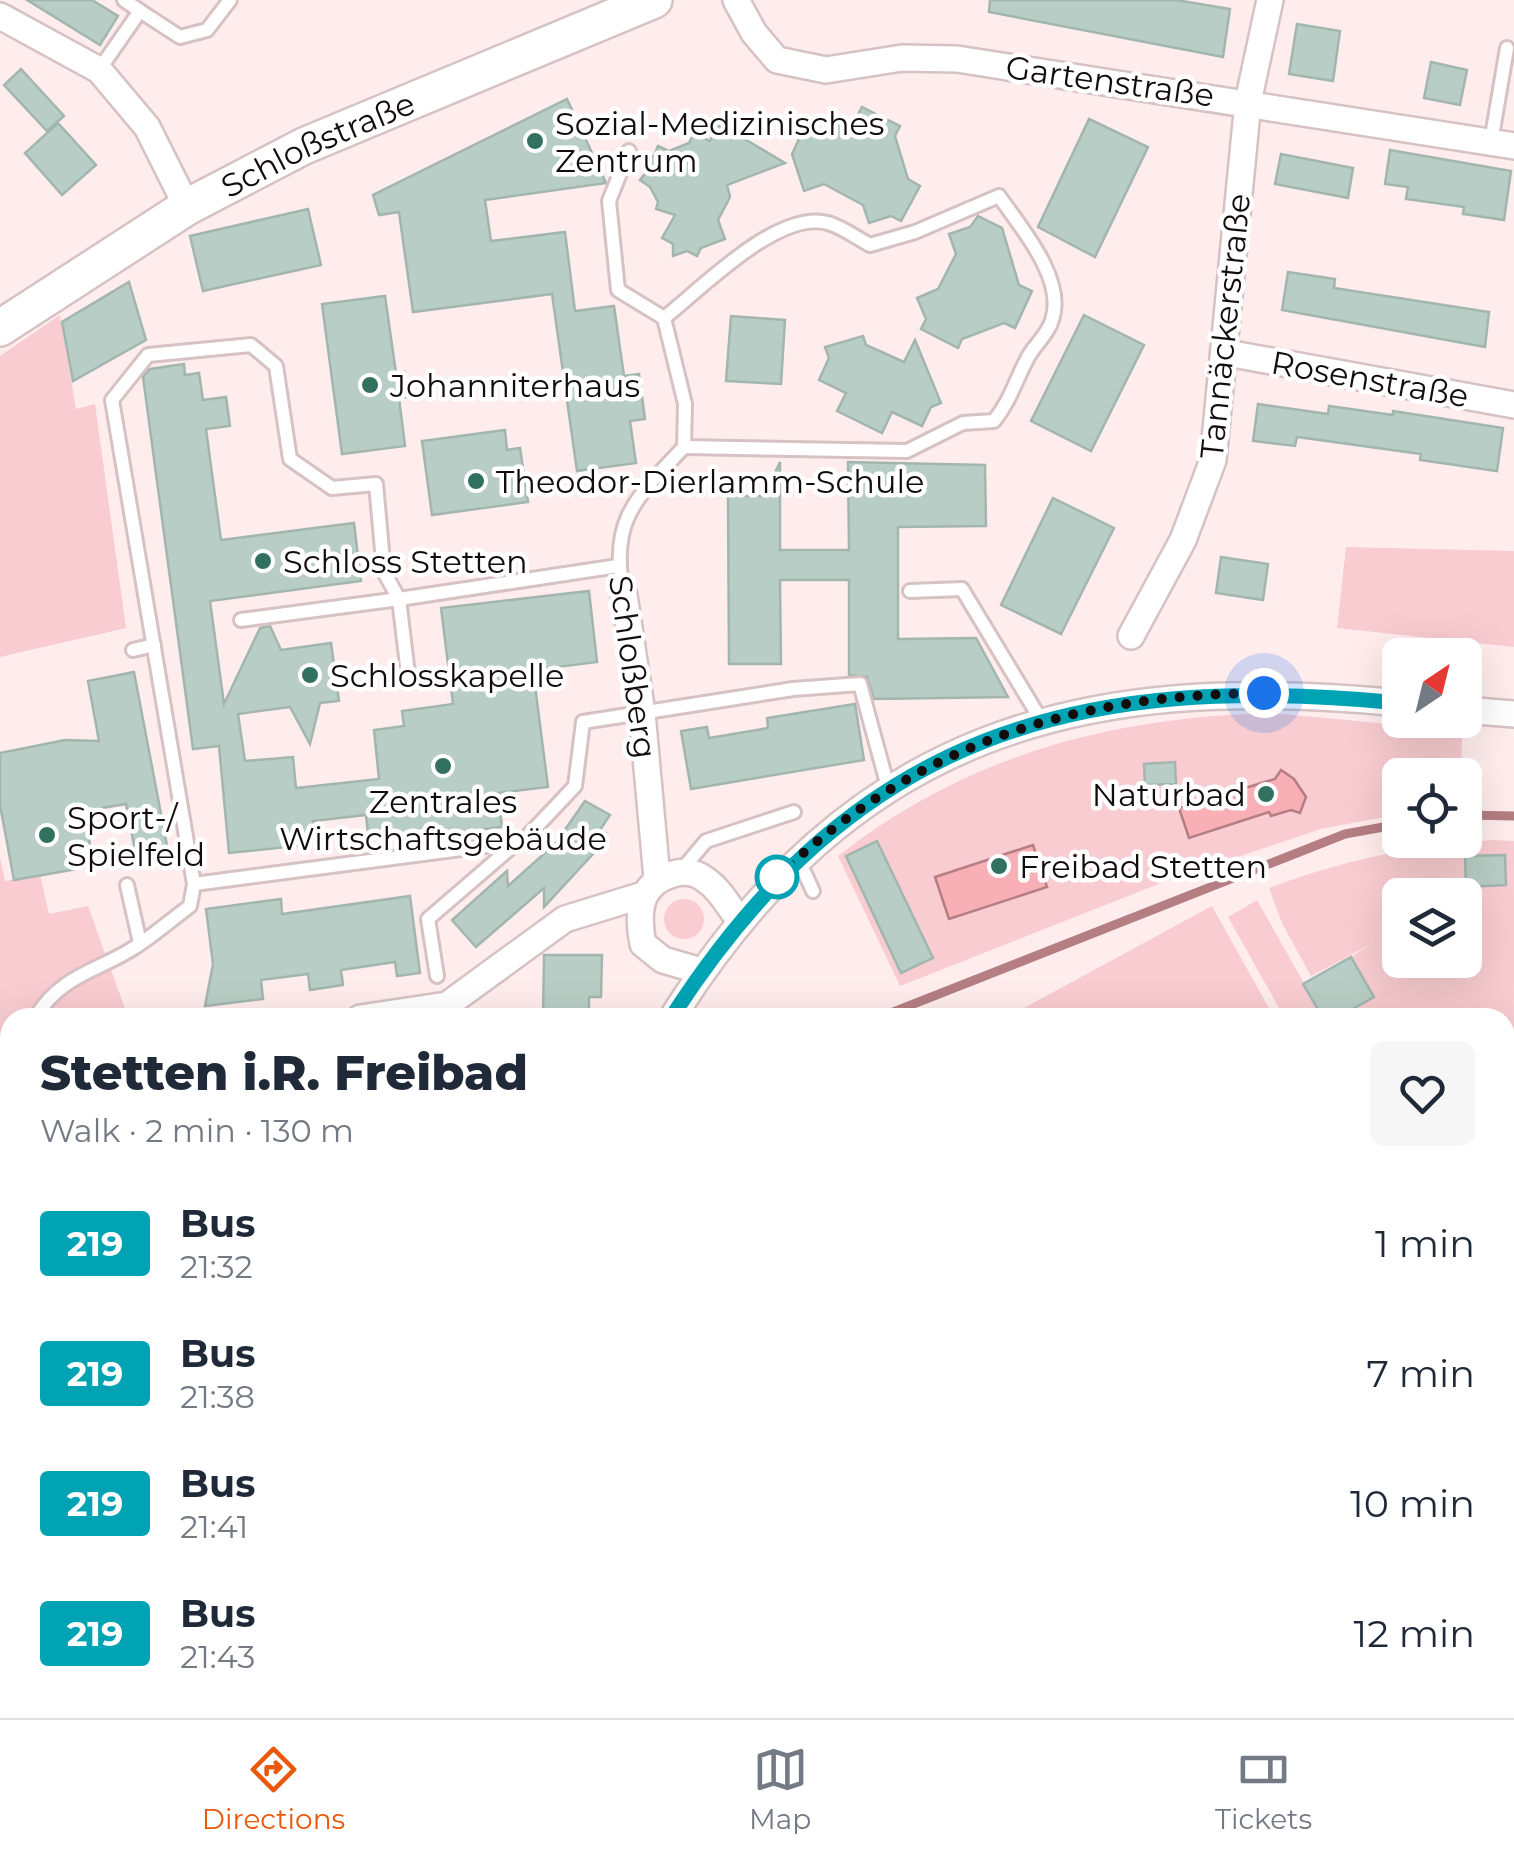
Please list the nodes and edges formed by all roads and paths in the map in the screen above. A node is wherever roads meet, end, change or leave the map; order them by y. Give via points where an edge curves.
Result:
1 (124, 0) edge
2 (230, 0) edge
3 (654, 0) edge
4 (736, 0) edge
5 (1270, 0) edge
6 (140, 10) junction
7 (0, 16) edge
8 (1507, 48) dead end
9 (99, 70) junction
10 (1248, 102) junction
11 (1502, 144) edge
12 (630, 151) dead end
13 (187, 206) junction
14 (664, 318) junction
15 (0, 328) edge
16 (1226, 353) junction
17 (1514, 406) edge
18 (684, 447) junction
19 (618, 566) junction
20 (910, 591) dead end
21 (624, 595) joint
22 (399, 599) junction
23 (242, 620) dead end
24 (1130, 636) dead end
25 (154, 645) junction
26 (133, 650) dead end
27 (408, 674) dead end
28 (1382, 702) edge
29 (1482, 711) edge
30 (642, 713) junction
31 (1514, 714) edge
32 (1041, 720) junction
33 (888, 787) junction
34 (794, 812) dead end
35 (516, 842) junction
36 (798, 858) junction
37 (660, 882) junction
38 (126, 884) dead end
39 (194, 884) junction
40 (813, 891) dead end
41 (739, 920) junction
42 (140, 943) junction
43 (701, 971) junction
44 (437, 976) dead end
45 (40, 1008) edge
46 (428, 1008) edge
47 (678, 1008) edge

1 - 6 lane
2 - 6 lane via 207,30 180,38
3 - 13 main road, Schloßstraße via 304,146
4 - 10 street, Gartenstraße via 777,60 826,70 902,58 957,59
5 - 10 street, Tannäckerstraße
6 - 9 lane
7 - 9 street
8 - 11 lane
9 - 13 street via 147,128
10 - 11 street, Gartenstraße
10 - 16 street, Tannäckerstraße
12 - 14 lane via 610,201 618,290
13 - 15 main road, Schloßstraße
14 - 18 lane via 685,404
14 - 18 lane via 755,240 826,222 870,245 999,196 1056,295 1052,322 994,421 963,423 906,451
16 - 17 street, Rosenstraße
16 - 24 street, Tannäckerstraße via 1214,460 1183,540
18 - 19 lane, Schloßberg via 630,506
19 - 21 lane, Schloßberg
19 - 22 lane
20 - 32 lane via 962,589
21 - 30 street, Schloßberg
22 - 23 lane
22 - 25 lane via 384,572 376,484 332,488 290,458 276,366 251,344 148,355 112,400
22 - 27 lane
25 - 26 lane
25 - 39 lane
28 - 32 street via 1210,694
29 - 31 street
30 - 33 lane via 860,684
30 - 35 lane via 583,722 575,786
30 - 37 street, Schloßberg
32 - 33 street
33 - 36 street
34 - 37 lane via 706,841
35 - 39 lane
35 - 44 lane via 428,919
36 - 40 lane
36 - 41 street
37 - 41 street via 700,875
37 - 43 street, Schloßberg via 638,919 643,944 663,960
37 - 46 street via 566,919 448,1005
38 - 42 lane
39 - 42 lane via 190,906
41 - 43 street
42 - 45 lane via 82,971
43 - 47 street

